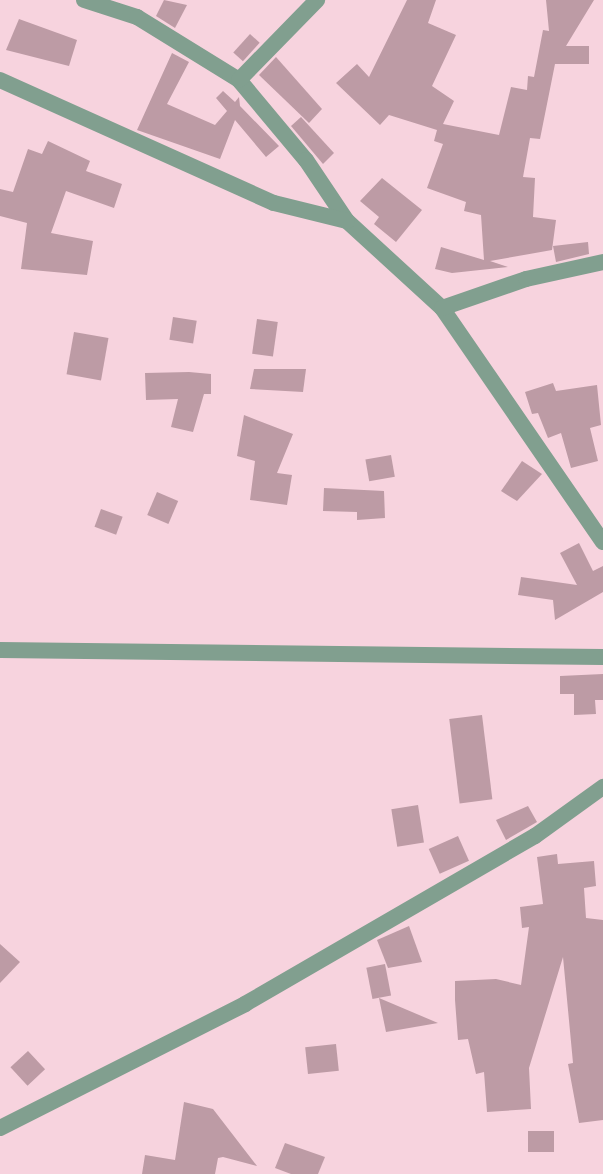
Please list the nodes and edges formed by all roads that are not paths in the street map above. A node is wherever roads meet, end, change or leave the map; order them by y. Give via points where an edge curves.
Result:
1 (84, 0) edge
2 (317, 0) edge
3 (0, 80) edge
4 (239, 80) junction
5 (347, 221) junction
6 (603, 262) edge
7 (442, 308) junction
8 (603, 542) edge
9 (0, 650) edge
10 (603, 657) edge
11 (603, 787) edge
12 (0, 1128) edge

1 - 4 street via 137,17
2 - 4 street
3 - 5 street via 274,203
4 - 5 street via 306,160
5 - 7 street
6 - 7 street via 526,279
7 - 8 street
9 - 10 street
11 - 12 street via 535,836 245,1004

